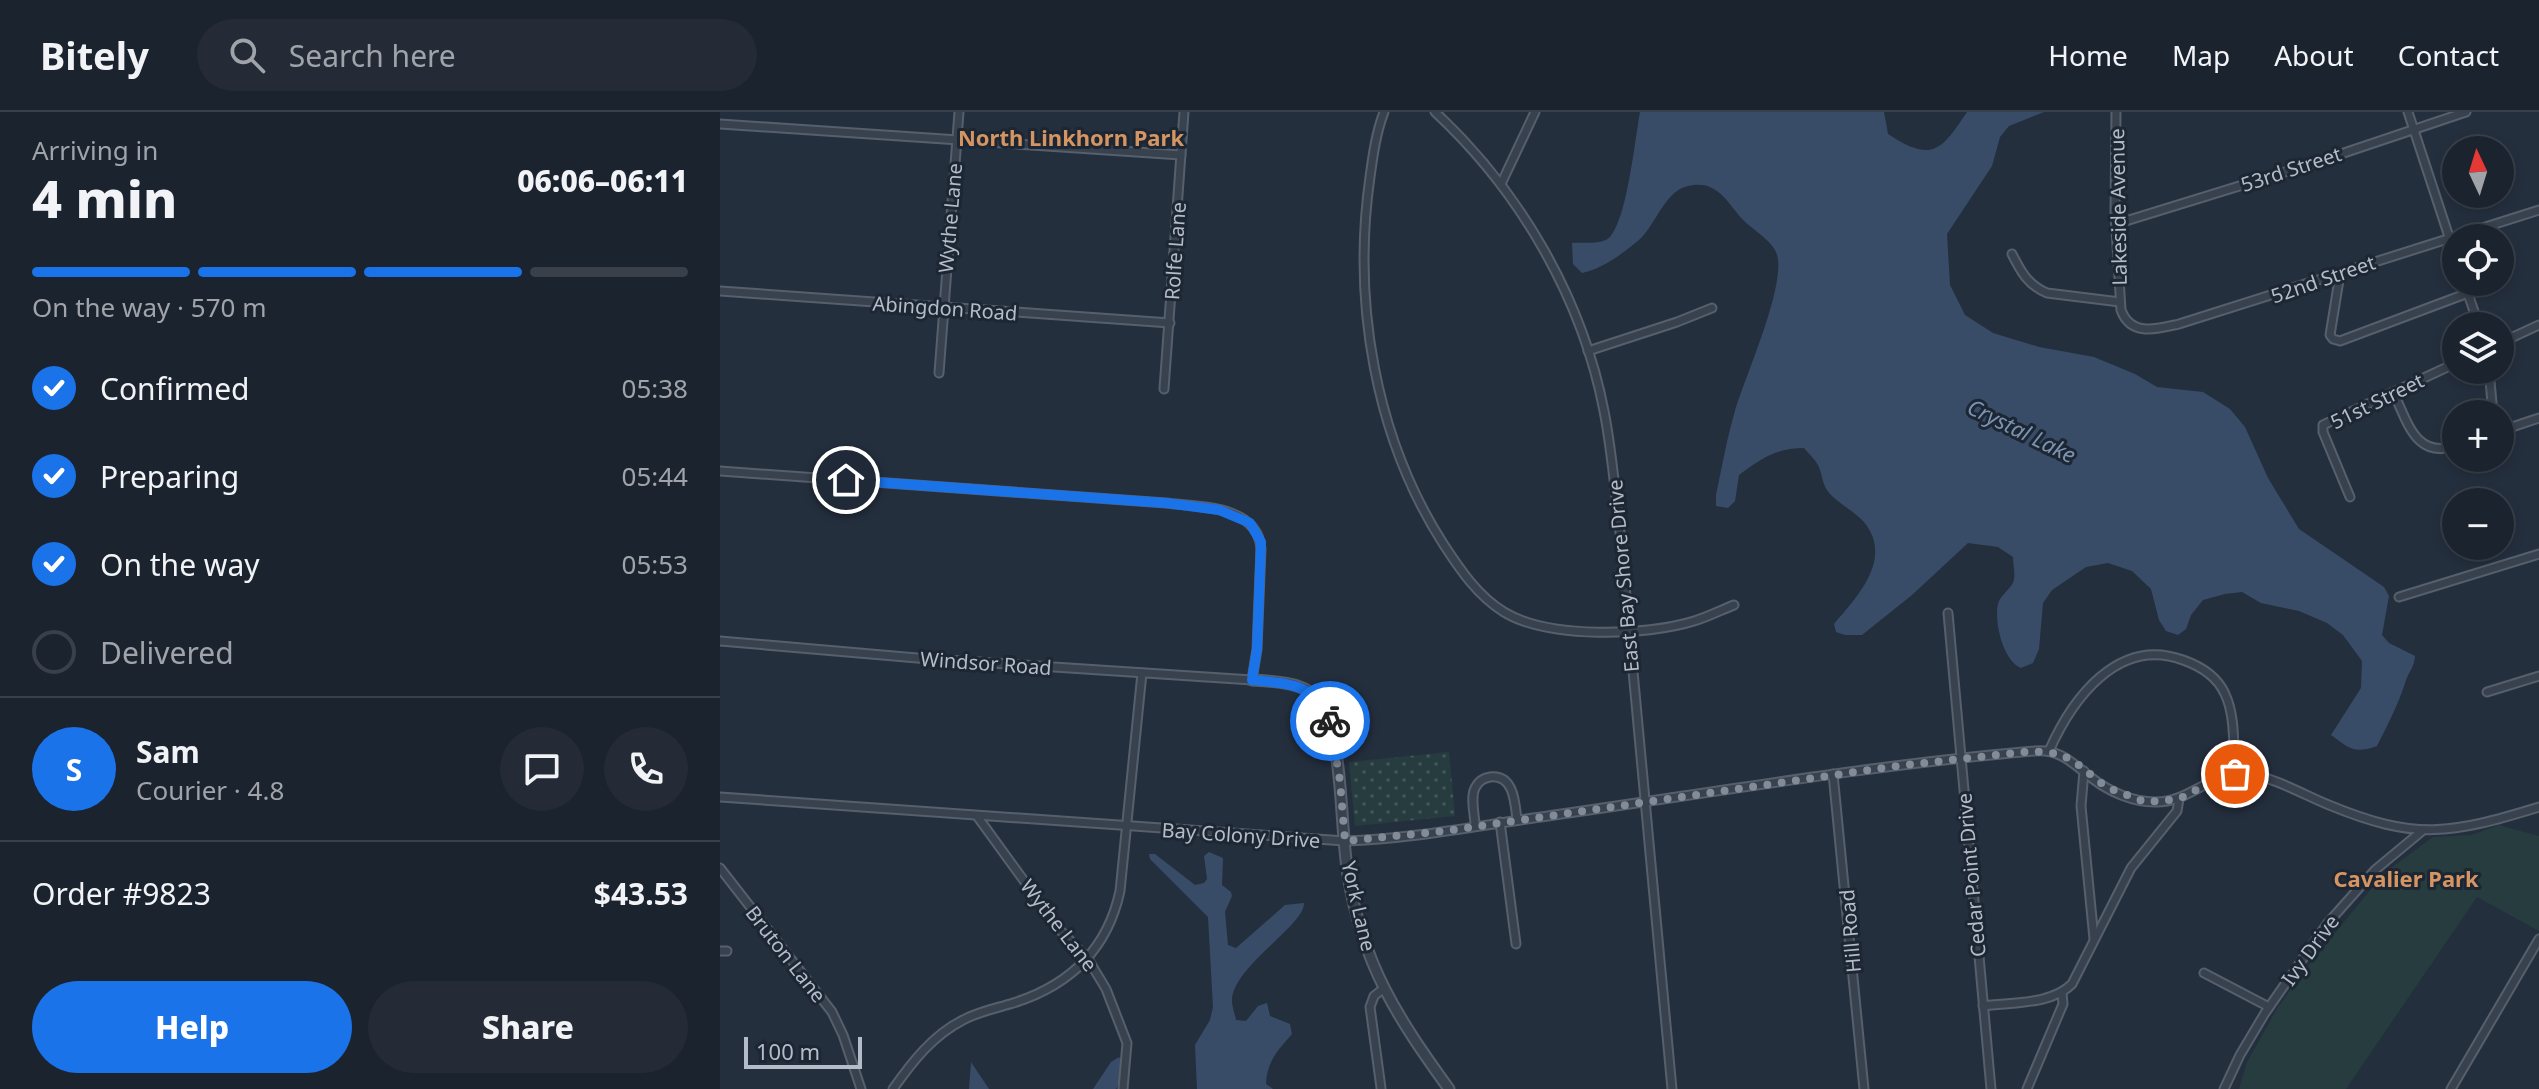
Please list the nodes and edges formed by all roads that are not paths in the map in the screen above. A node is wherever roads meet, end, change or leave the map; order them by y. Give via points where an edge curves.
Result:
1 (959, 112) edge
2 (1184, 112) edge
3 (1384, 112) edge
4 (1435, 112) edge
5 (1535, 112) edge
6 (2116, 112) edge
7 (2408, 112) edge
8 (2466, 112) edge
9 (720, 124) edge
10 (2414, 129) junction
11 (957, 140) junction
12 (1181, 155) junction
13 (1501, 184) junction
14 (2539, 210) edge
15 (2116, 224) junction
16 (2445, 224) edge
17 (2492, 224) edge
18 (2442, 239) edge
19 (2012, 254) dead end
20 (2340, 274) junction
21 (720, 291) edge
22 (2460, 296) edge
23 (2120, 302) junction
24 (944, 308) junction
25 (1712, 308) dead end
26 (1170, 323) junction
27 (2539, 325) edge
28 (2514, 337) edge
29 (1588, 351) junction
30 (2442, 369) edge
31 (939, 373) dead end
32 (1164, 389) dead end
33 (2393, 392) junction
34 (2539, 418) edge
35 (2514, 426) edge
36 (2442, 449) edge
37 (720, 471) edge
38 (2350, 497) dead end
39 (2539, 554) edge
40 (2399, 597) dead end
41 (1734, 605) dead end
42 (1948, 613) dead end
43 (1627, 630) junction
44 (720, 641) edge
45 (1142, 673) junction
46 (2539, 676) edge
47 (1252, 680) junction
48 (2487, 692) dead end
49 (2049, 751) junction
50 (1960, 759) junction
51 (2084, 771) junction
52 (1833, 774) junction
53 (2235, 774) junction
54 (720, 797) edge
55 (2179, 799) junction
56 (1644, 802) junction
57 (2539, 807) edge
58 (977, 816) junction
59 (1517, 820) junction
60 (1500, 822) junction
61 (1475, 826) junction
62 (1126, 827) junction
63 (2422, 831) junction
64 (1345, 841) junction
65 (720, 868) edge
66 (2539, 939) edge
67 (2095, 941) junction
68 (1516, 944) dead end
69 (1088, 959) junction
70 (2204, 973) dead end
71 (1383, 989) junction
72 (2062, 993) junction
73 (1983, 1006) junction
74 (2269, 1007) junction
75 (1381, 1088) edge
76 (861, 1089) edge
77 (893, 1089) edge
78 (1123, 1089) edge
79 (1449, 1089) edge
80 (1672, 1089) edge
81 (1864, 1089) edge
82 (1991, 1089) edge
83 (2027, 1089) edge
84 (2224, 1089) edge
85 (2451, 1089) edge

1 - 11 street, Wythe Lane
2 - 12 street, Rolfe Lane
3 - 43 street via 1367,202 1365,305 1389,423 1420,501 1468,580 1506,613 1556,631
4 - 13 street, East Bay Shore Drive
5 - 13 street
6 - 15 street, Lakeside Avenue
7 - 10 street
8 - 10 street, 53rd Street
9 - 11 street
10 - 15 street, 53rd Street
10 - 16 street
11 - 12 street
11 - 24 street, Wythe Lane
12 - 26 street, Rolfe Lane
13 - 29 street, East Bay Shore Drive via 1546,253
14 - 17 street, 52nd Street
15 - 23 street, Lakeside Avenue
18 - 20 street, 52nd Street
19 - 23 street via 2025,278 2047,293
20 - 22 street via 2330,335 2340,341
20 - 23 street, 52nd Street via 2161,328 2131,325
21 - 24 street, Abingdon Road
24 - 26 street, Abingdon Road
24 - 31 street, Wythe Lane
25 - 29 street
26 - 32 street, Rolfe Lane
27 - 28 street
29 - 43 street, East Bay Shore Drive via 1612,460
30 - 33 street, 51st Street
33 - 36 street via 2416,437 2423,445
33 - 38 street, 51st Street via 2323,425
34 - 35 street
37 - 47 street via 1155,502 1231,513 1250,523 1259,534 1261,549
39 - 40 street
41 - 43 street via 1694,621
42 - 50 street, Cedar Point Drive
43 - 56 street, East Bay Shore Drive
44 - 45 street, Windsor Road
45 - 47 street, Windsor Road
45 - 62 street
46 - 48 street
47 - 64 street, York Lane via 1299,686 1326,710
49 - 50 street, Bay Colony Drive
49 - 51 street
49 - 53 street via 2063,723 2118,662 2167,655 2204,670 2226,694
50 - 52 street, Bay Colony Drive
50 - 73 street, Cedar Point Drive
51 - 55 street via 2130,798
51 - 67 street via 2081,806
52 - 56 street, Bay Colony Drive
52 - 81 street, Hill Road
53 - 55 street
53 - 63 street via 2264,778 2386,826
54 - 58 street, Bay Colony Drive
55 - 67 street via 2177,811 2131,868
56 - 59 street, Bay Colony Drive
56 - 80 street, East Bay Shore Drive
57 - 63 street via 2463,828
58 - 62 street, Bay Colony Drive
58 - 69 street, Wythe Lane via 1059,929
59 - 60 street, Bay Colony Drive
59 - 61 street via 1510,786 1489,777 1475,788
60 - 61 street, Bay Colony Drive
60 - 68 street
61 - 64 street, Bay Colony Drive
62 - 64 street, Bay Colony Drive
62 - 69 street via 1117,906
63 - 74 street, Ivy Drive via 2353,893
64 - 71 street, York Lane via 1354,904
65 - 76 street, Bruton Lane via 836,1020
66 - 85 street
67 - 72 street via 2077,977
69 - 77 street via 1041,993 950,1027 917,1056
69 - 78 street, Wythe Lane via 1125,1033
70 - 74 street
71 - 75 street via 1370,1007
71 - 79 street, York Lane
72 - 73 street
72 - 83 street via 2063,1004
73 - 82 street, Cedar Point Drive
74 - 84 street, Ivy Drive

